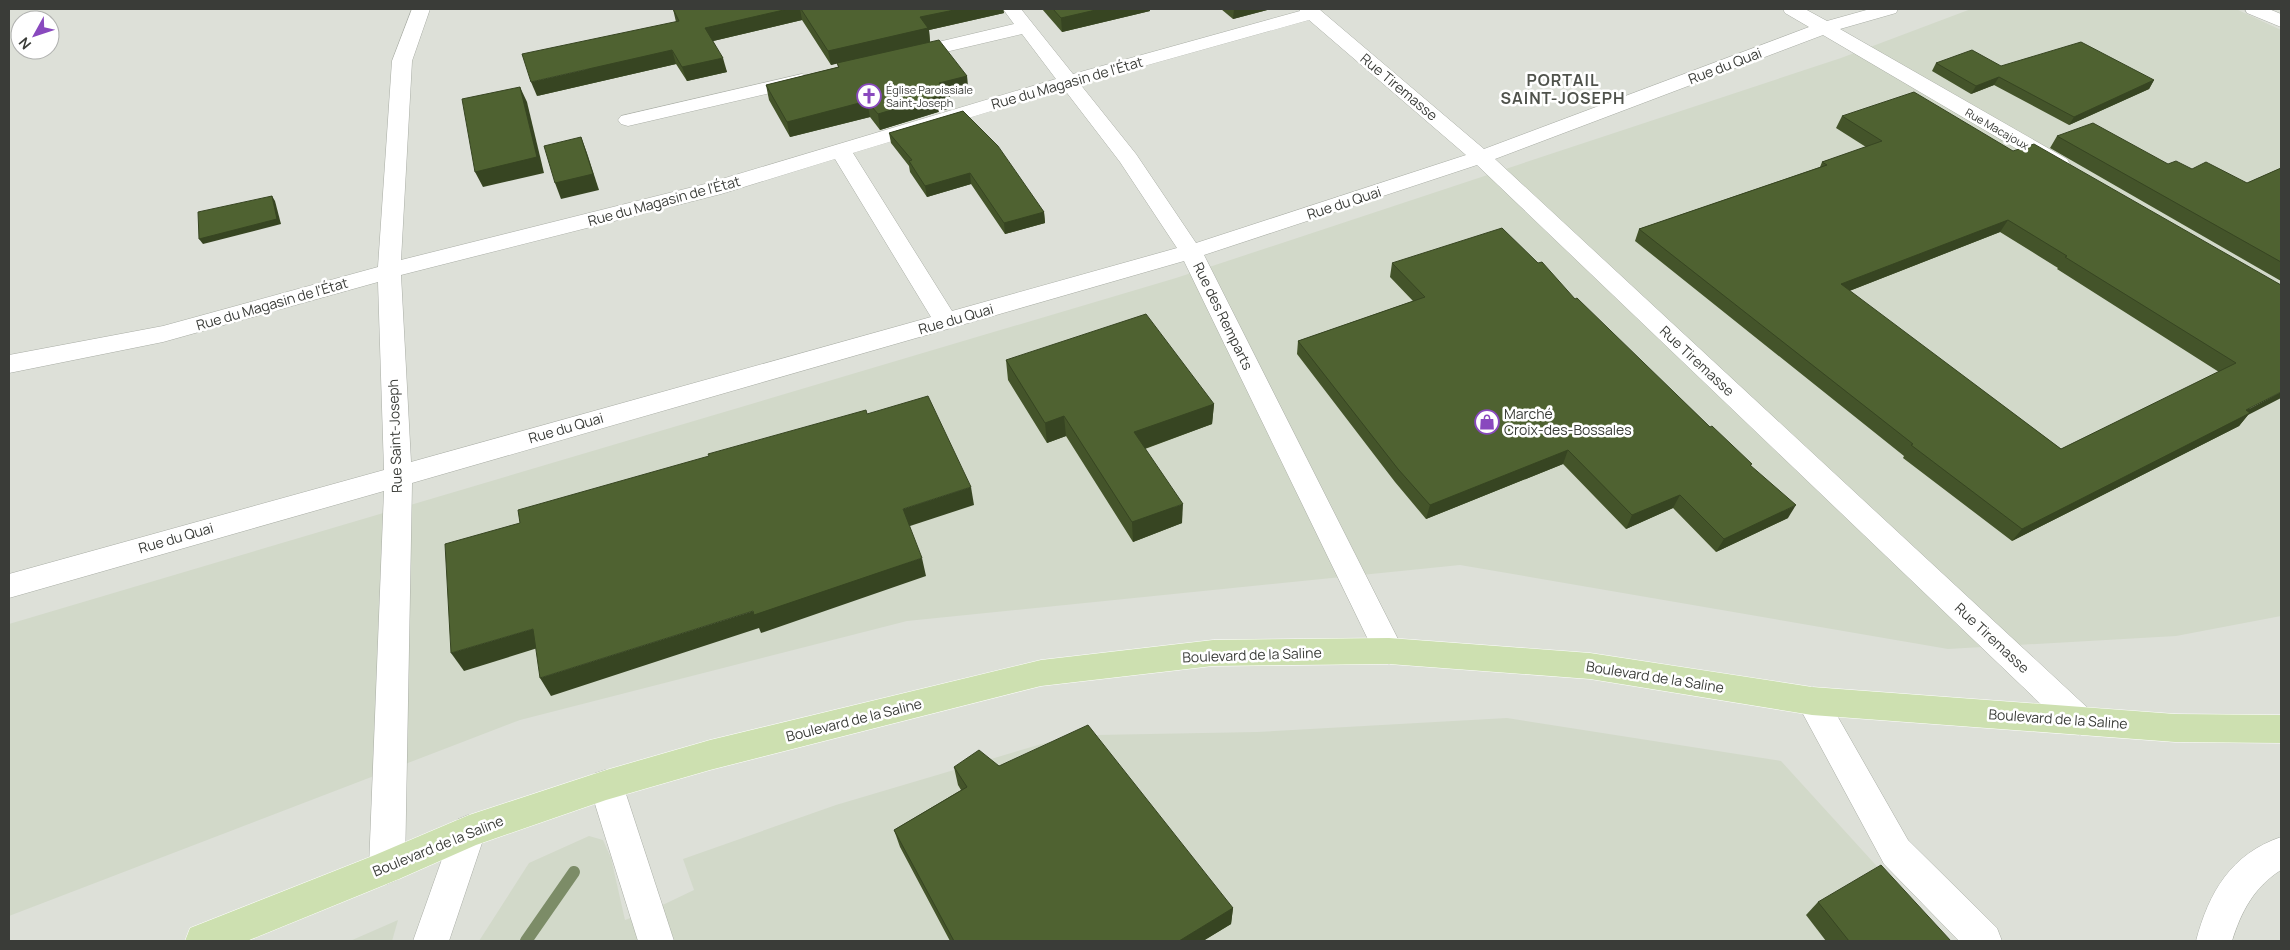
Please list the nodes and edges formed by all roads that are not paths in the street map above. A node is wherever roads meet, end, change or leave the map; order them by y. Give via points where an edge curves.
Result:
1 (422, 9) edge
2 (1012, 9) edge
3 (1792, 9) edge
4 (1889, 9) edge
5 (2254, 9) edge
6 (1310, 11) edge
7 (2281, 21) edge
8 (1027, 27) junction
9 (1824, 28) junction
10 (891, 59) edge
11 (823, 75) edge
12 (1070, 81) junction
13 (628, 120) dead end
14 (841, 151) junction
15 (1481, 158) junction
16 (2074, 173) edge
17 (1192, 252) junction
18 (389, 271) junction
19 (946, 322) junction
20 (9, 364) edge
21 (398, 475) junction
22 (9, 586) edge
23 (1389, 651) junction
24 (1812, 701) junction
25 (2080, 721) junction
26 (2281, 729) edge
27 (606, 785) junction
28 (469, 831) junction
29 (2281, 853) edge
30 (387, 867) junction
31 (203, 941) edge
32 (431, 941) edge
33 (656, 941) edge
34 (1984, 941) edge
35 (2214, 941) edge

1 - 18 street, Rue Saint-Joseph via 402,61
2 - 8 street, Rue des Remparts
3 - 9 street, Rue Macajoux
4 - 9 street, Rue du Quai
5 - 7 street
6 - 12 street, Rue du Magasin de l'État
6 - 15 street, Rue Tiremasse
8 - 10 street
8 - 12 street, Rue des Remparts
9 - 15 street, Rue du Quai
9 - 16 street, Rue Macajoux
11 - 13 street
12 - 14 street, Rue du Magasin de l'État
12 - 17 street, Rue des Remparts
14 - 18 street, Rue du Magasin de l'État via 713,190
14 - 19 street
15 - 17 street, Rue du Quai
15 - 25 street, Rue Tiremasse
17 - 19 street, Rue du Quai
17 - 23 street, Rue des Remparts
18 - 20 street, Rue du Magasin de l'État via 163,334
18 - 21 street, Rue Saint-Joseph
19 - 21 street, Rue du Quai
21 - 22 street, Rue du Quai
21 - 30 street, Rue Saint-Joseph
23 - 24 main road, Boulevard de la Saline via 1590,666
23 - 27 main road, Boulevard de la Saline via 1213,653 1041,673 710,755
24 - 25 main road, Boulevard de la Saline
24 - 34 street via 1896,852
25 - 26 main road, Boulevard de la Saline via 2175,728
27 - 28 main road, Boulevard de la Saline
27 - 33 street
28 - 30 main road, Boulevard de la Saline
28 - 32 street
29 - 35 street via 2255,869 2236,889 2228,900
30 - 31 main road, Boulevard de la Saline

